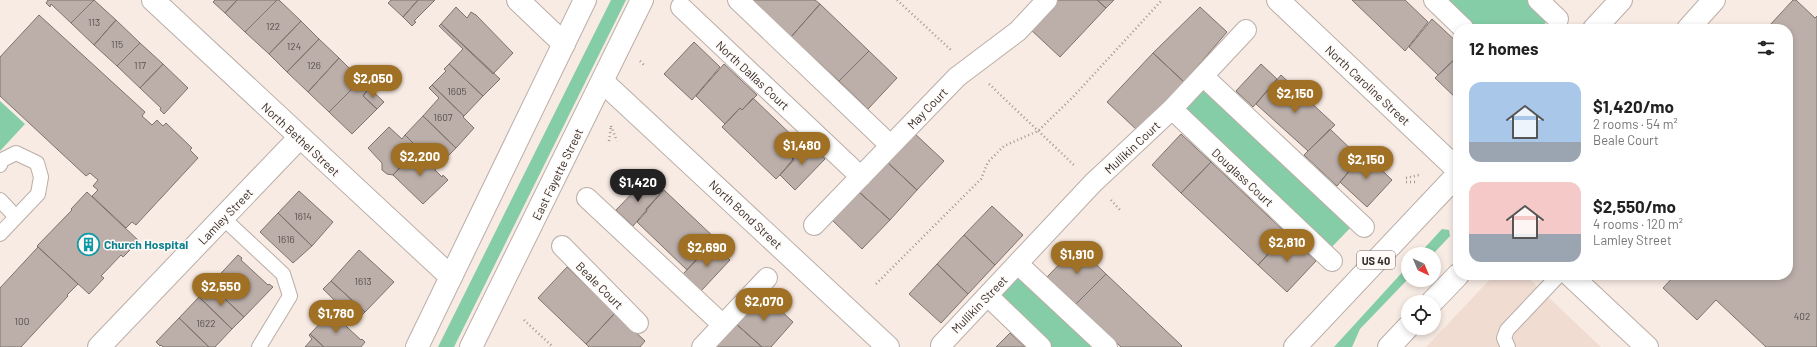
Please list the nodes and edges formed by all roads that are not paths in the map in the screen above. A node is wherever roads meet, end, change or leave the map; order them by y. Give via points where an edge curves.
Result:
1 (152, 0) edge
2 (518, 0) edge
3 (585, 0) edge
4 (642, 0) edge
5 (738, 0) edge
6 (1047, 0) edge
7 (1278, 0) edge
8 (1434, 0) edge
9 (1538, 0) edge
10 (1621, 0) edge
11 (1714, 0) edge
12 (681, 7) dead end
13 (1558, 19) dead end
14 (1459, 24) edge
15 (1599, 24) edge
16 (1692, 24) edge
17 (1246, 30) dead end
18 (564, 44) junction
19 (1203, 76) junction
20 (603, 82) junction
21 (1172, 109) junction
22 (300, 137) junction
23 (890, 145) junction
24 (0, 165) edge
25 (1453, 165) edge
26 (861, 176) junction
27 (1453, 179) edge
28 (587, 198) dead end
29 (0, 200) edge
30 (16, 217) junction
31 (223, 218) junction
32 (814, 225) dead end
33 (1364, 227) dead end
34 (0, 234) edge
35 (562, 246) dead end
36 (1332, 261) dead end
37 (1018, 264) junction
38 (451, 277) junction
39 (767, 278) dead end
40 (1453, 280) edge
41 (1554, 280) edge
42 (1575, 280) edge
43 (1439, 295) edge
44 (988, 296) junction
45 (638, 323) dead end
46 (723, 325) junction
47 (1401, 334) edge
48 (941, 344) dead end
49 (99, 347) edge
50 (260, 347) edge
51 (417, 347) edge
52 (471, 347) edge
53 (702, 347) edge
54 (888, 347) edge
55 (1041, 347) edge
56 (1107, 347) edge
57 (1295, 347) edge
58 (1389, 347) edge
59 (1508, 347) edge
60 (1647, 347) edge

1 - 22 street, North Bethel Street
2 - 18 street
3 - 18 street
4 - 20 street, East Fayette Street
5 - 23 street
6 - 23 street, May Court via 1018,31 957,77
7 - 25 street, North Caroline Street
8 - 14 street
9 - 13 street
10 - 15 street
11 - 16 street
12 - 26 street, North Dallas Court
17 - 19 street, Mullikin Court
18 - 38 street
19 - 21 street, Mullikin Court
19 - 33 street
20 - 52 street, East Fayette Street
20 - 54 street, North Bond Street
21 - 36 street, Douglass Court
21 - 37 street, Mullikin Court via 1093,183
22 - 31 street, Lamley Street
22 - 38 street, North Bethel Street
23 - 26 street, May Court
24 - 30 lane via 2,160 16,153 37,164 41,177 38,194
26 - 32 street, May Court
27 - 57 street, US 40
28 - 46 street
29 - 30 lane
30 - 34 lane
31 - 49 street, Lamley Street
31 - 50 lane via 283,274 290,296
35 - 45 street, Beale Court
37 - 44 street, Mullikin Street
37 - 56 street
38 - 51 street
39 - 46 street
40 - 43 street
41 - 59 lane via 1507,330 1504,338
42 - 60 street
44 - 48 street, Mullikin Street
44 - 55 street
46 - 53 street
47 - 58 street

